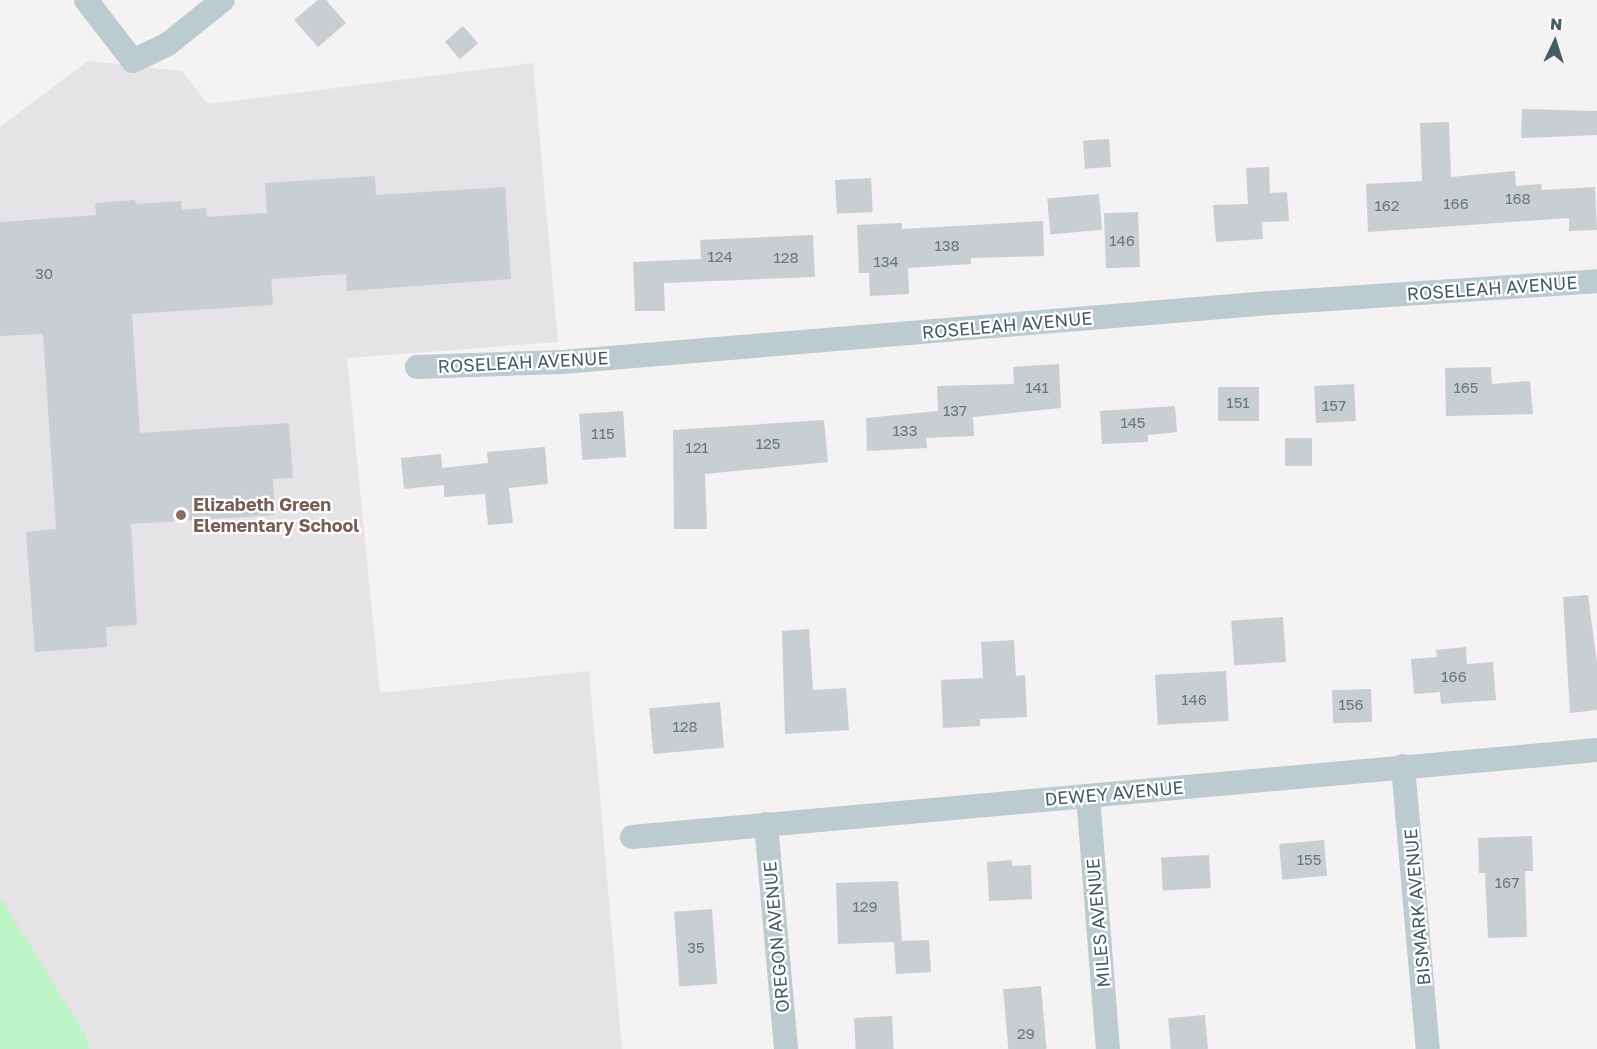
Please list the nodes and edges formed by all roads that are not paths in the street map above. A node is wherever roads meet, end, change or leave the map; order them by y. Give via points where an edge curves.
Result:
1 (86, 0) edge
2 (223, 0) edge
3 (1597, 280) edge
4 (417, 367) dead end
5 (1597, 750) edge
6 (1403, 766) junction
7 (1088, 796) junction
8 (766, 824) junction
9 (632, 837) dead end
10 (786, 1049) edge
11 (1108, 1049) edge
12 (1428, 1049) edge

1 - 2 street via 133,62 168,44
3 - 4 street, ROSELEAH AVENUE via 562,362
5 - 6 street, DEWEY AVENUE
6 - 7 street, DEWEY AVENUE
6 - 12 street, BISMARK AVENUE
7 - 8 street, DEWEY AVENUE
7 - 11 street, MILES AVENUE
8 - 9 street, DEWEY AVENUE
8 - 10 street, OREGON AVENUE

